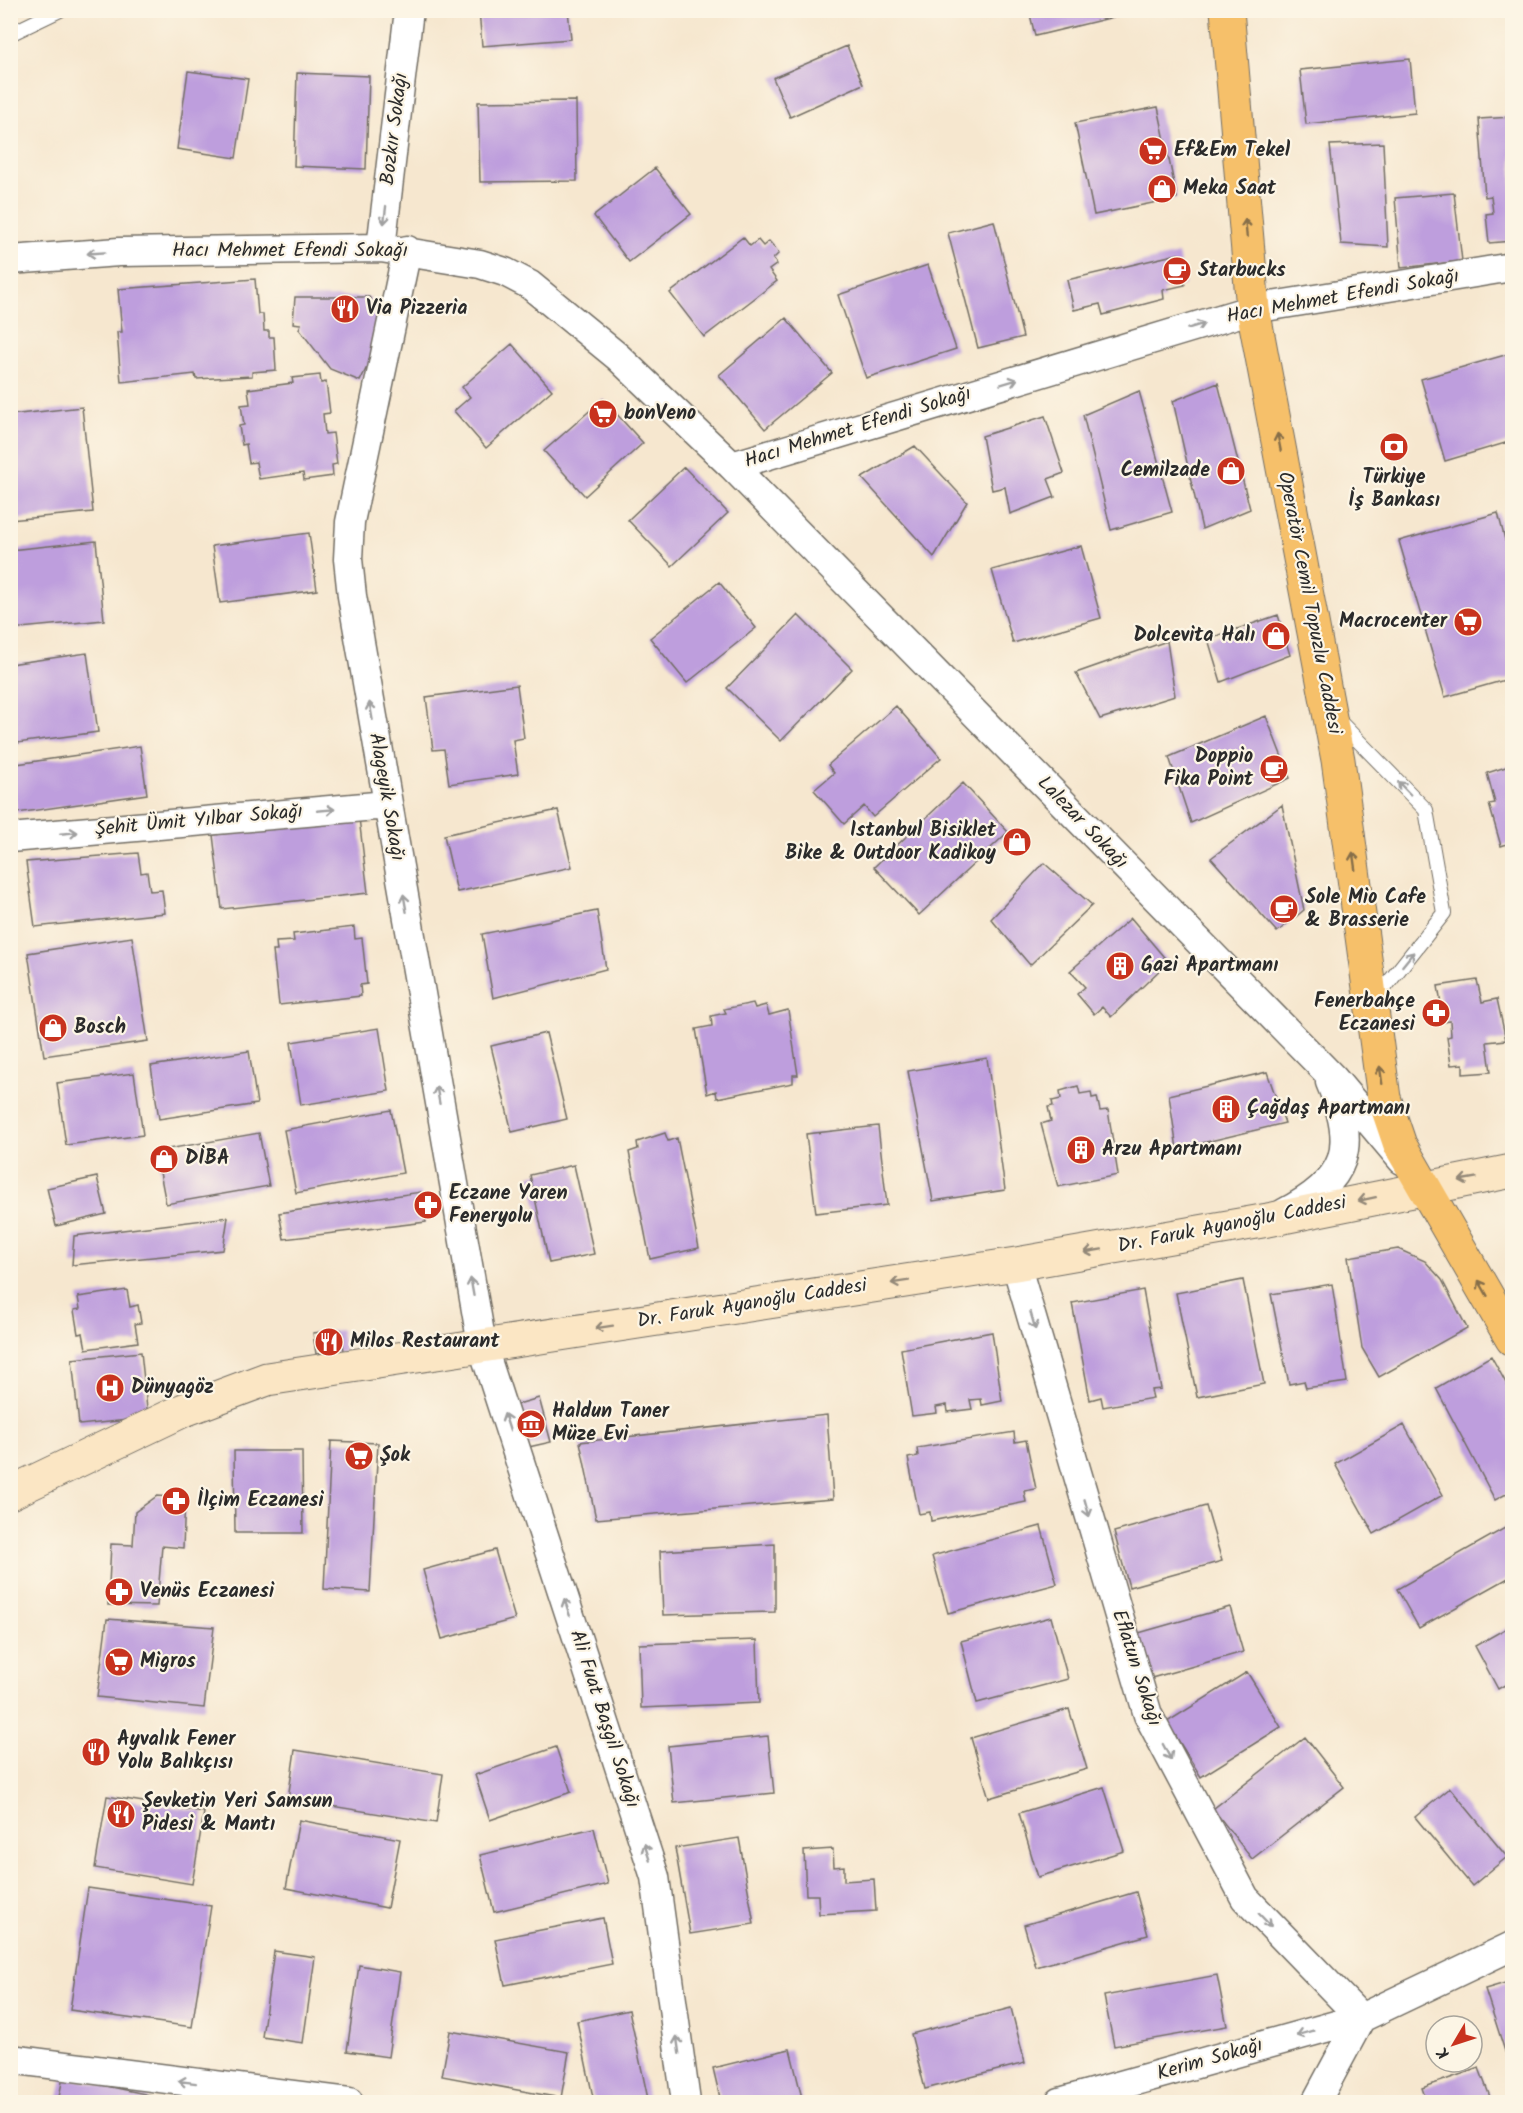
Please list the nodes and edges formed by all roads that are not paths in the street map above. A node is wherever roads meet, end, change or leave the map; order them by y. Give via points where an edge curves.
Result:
1 (60, 10) edge
2 (409, 10) edge
3 (1227, 10) edge
4 (10, 34) edge
5 (394, 249) junction
6 (10, 260) edge
7 (1512, 267) edge
8 (1253, 309) junction
9 (732, 466) junction
10 (1330, 712) junction
11 (387, 805) junction
12 (10, 838) edge
13 (1371, 1005) junction
14 (1322, 1067) junction
15 (1512, 1172) edge
16 (1424, 1187) junction
17 (1268, 1220) junction
18 (1016, 1264) junction
19 (1512, 1339) edge
20 (482, 1345) junction
21 (10, 1493) edge
22 (1512, 1946) edge
23 (1361, 2018) junction
24 (10, 2059) edge
25 (349, 2103) edge
26 (686, 2103) edge
27 (1060, 2103) edge
28 (1316, 2103) edge

1 - 4 lane
2 -> 5 street, Bozkır Sokağı
8 -> 3 main road, Operatör Cemil Topuzlu Caddesi
5 -> 6 street, Hacı Mehmet Efendi Sokağı via 154,251
5 - 9 street, Hacı Mehmet Efendi Sokağı via 486,266 530,285 618,357
11 -> 5 street, Alageyik Sokağı via 352,596 348,543
7 - 8 street, Hacı Mehmet Efendi Sokağı
9 -> 8 street, Hacı Mehmet Efendi Sokağı
10 -> 8 main road, Operatör Cemil Topuzlu Caddesi
9 - 14 street, Lalezar Sokağı
13 -> 10 main road, Operatör Cemil Topuzlu Caddesi
13 -> 10 lane via 1444,913 1426,810
12 -> 11 street, Şehit Ümit Yılbar Sokağı
20 -> 11 street, Alageyik Sokağı
16 -> 13 main road, Operatör Cemil Topuzlu Caddesi via 1390,1121
14 - 16 street, Lalezar Sokağı
14 - 17 street via 1344,1126 1340,1166 1320,1192
15 -> 16 street, Dr. Faruk Ayanoğlu Caddesi
16 -> 17 street, Dr. Faruk Ayanoğlu Caddesi
19 -> 16 main road, Operatör Cemil Topuzlu Caddesi
17 -> 18 street, Dr. Faruk Ayanoğlu Caddesi
18 -> 20 street, Dr. Faruk Ayanoğlu Caddesi
18 -> 23 street, Eflatun Sokağı via 1148,1715 1245,1898
20 - 21 street, Dr. Faruk Ayanoğlu Caddesi via 267,1379 184,1410
26 -> 20 street, Ali Fuat Başgil Sokağı via 655,1877
22 - 23 street, Kerim Sokağı
23 -> 27 street, Kerim Sokağı
23 - 28 street
25 -> 24 street

